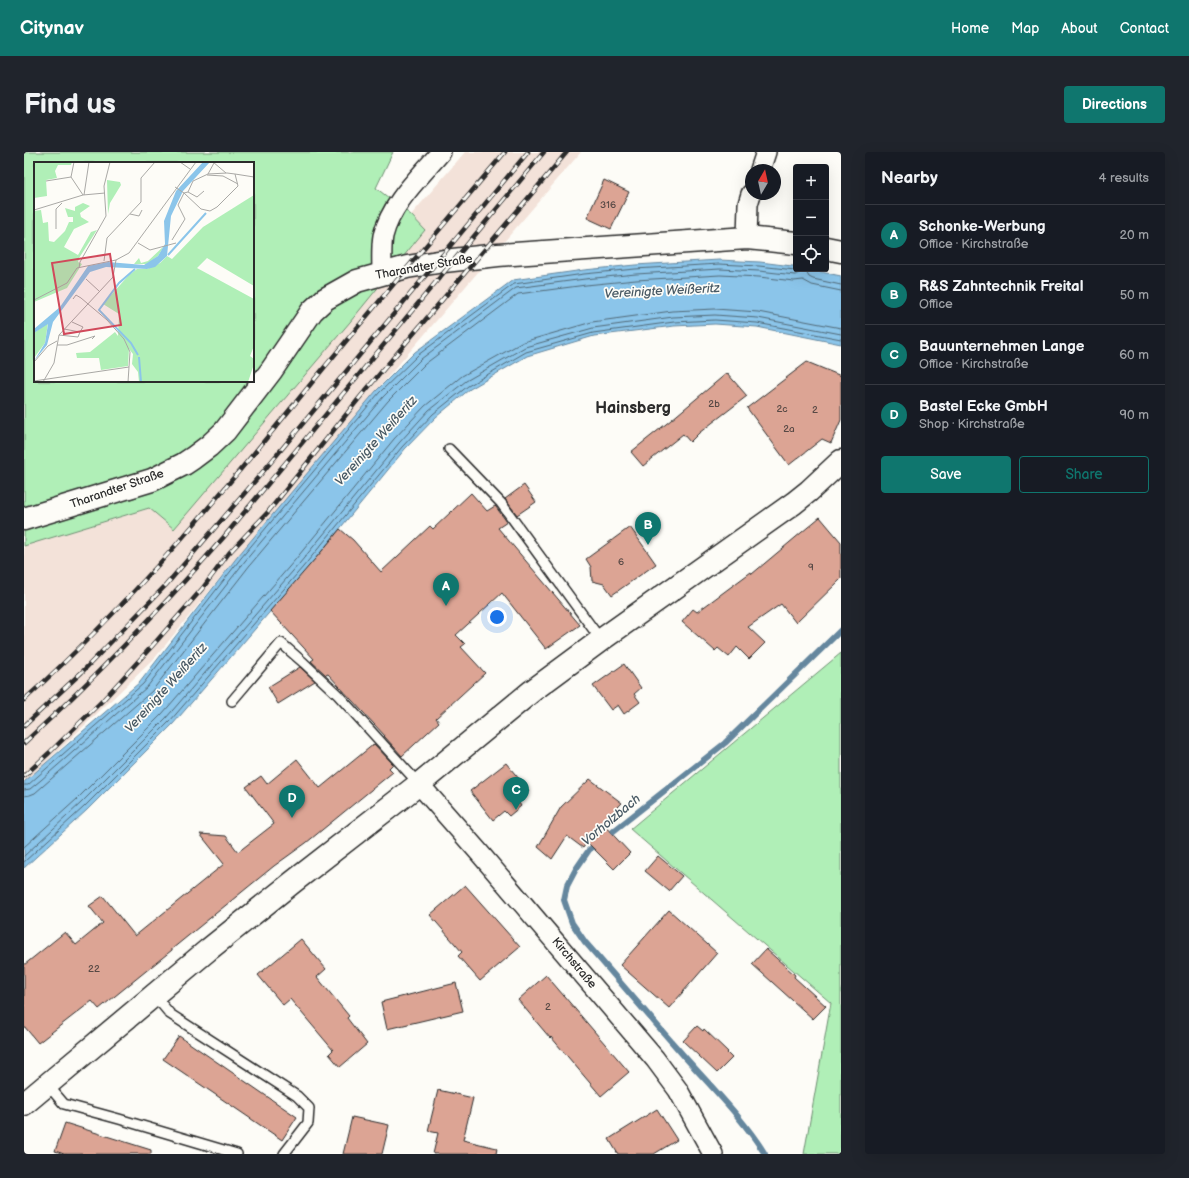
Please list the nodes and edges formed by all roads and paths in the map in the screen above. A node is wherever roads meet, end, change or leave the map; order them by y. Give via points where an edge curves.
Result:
1 (441, 152) edge
2 (766, 152) edge
3 (762, 164) edge
4 (749, 200) edge
5 (747, 238) junction
6 (793, 243) edge
7 (829, 249) edge
8 (841, 251) edge
9 (382, 273) junction
10 (449, 449) dead end
11 (841, 461) edge
12 (24, 519) edge
13 (601, 640) junction
14 (232, 701) dead end
15 (419, 784) junction
16 (155, 996) junction
17 (46, 1084) junction
18 (24, 1104) edge
19 (237, 1154) edge
20 (284, 1154) edge
21 (712, 1154) edge

1 - 9 street via 402,197 389,218 383,238
2 - 3 street
4 - 5 street
5 - 6 main road, Tharandter Straße
5 - 9 main road, Tharandter Straße via 498,255 444,261
7 - 8 main road
9 - 12 main road, Tharandter Straße via 357,280 324,299 312,310 272,371 225,431 184,464 152,480
10 - 13 lane via 501,503
11 - 13 main road via 794,503
13 - 15 main road via 532,691
14 - 15 lane via 281,644 338,695
15 - 16 main road via 293,882
15 - 21 street, Kirchstraße via 655,1059 678,1090
16 - 17 main road
16 - 20 lane via 170,1014 297,1096 308,1108 308,1123
17 - 18 main road
17 - 19 lane via 64,1104

